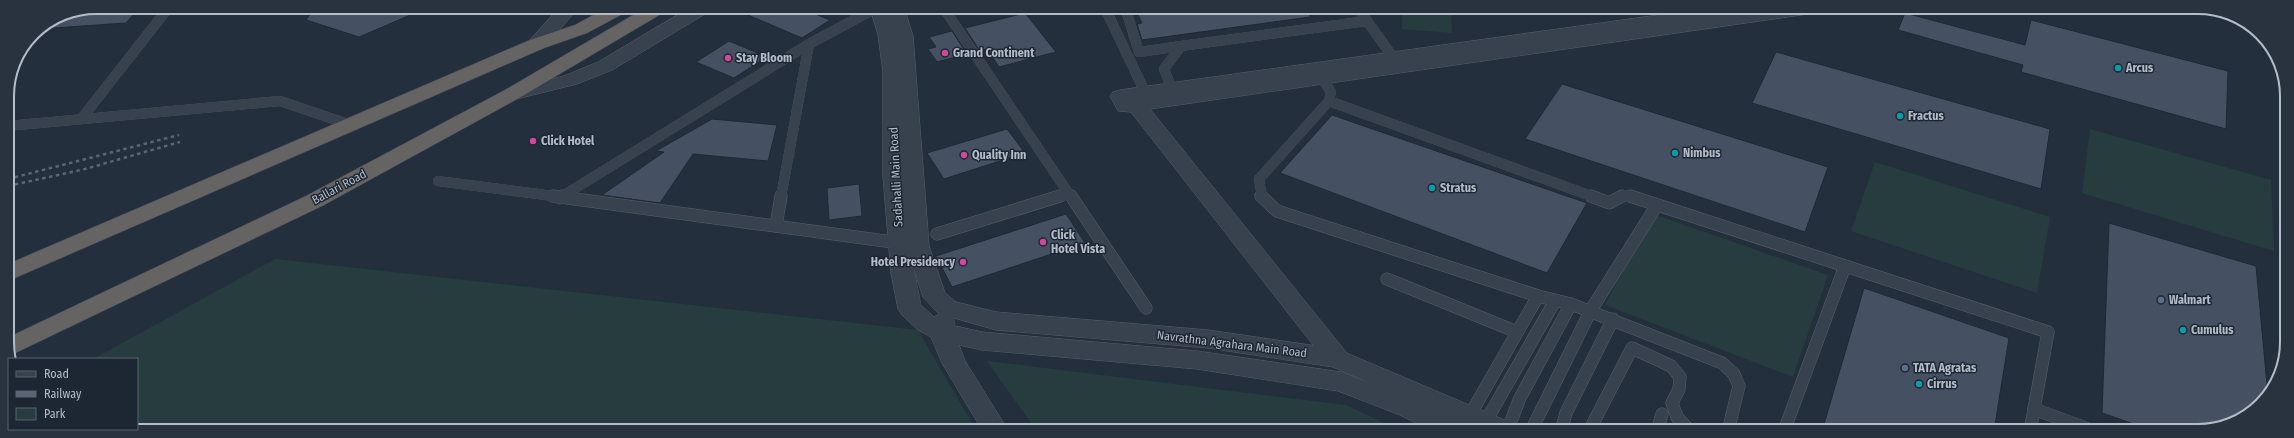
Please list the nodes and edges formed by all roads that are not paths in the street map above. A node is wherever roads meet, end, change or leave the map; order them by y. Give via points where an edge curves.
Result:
1 (164, 14) edge
2 (564, 14) edge
3 (609, 14) edge
4 (648, 14) edge
5 (692, 14) edge
6 (865, 14) edge
7 (880, 14) edge
8 (897, 14) edge
9 (948, 14) edge
10 (1108, 14) edge
11 (1127, 14) edge
12 (1362, 14) edge
13 (1701, 14) edge
14 (1773, 14) edge
15 (1367, 21) junction
16 (537, 44) junction
17 (809, 44) junction
18 (1181, 46) junction
19 (1139, 52) junction
20 (1126, 54) junction
21 (1393, 57) junction
22 (1322, 78) junction
23 (1172, 89) junction
24 (512, 94) junction
25 (1131, 100) junction
26 (1329, 101) junction
27 (82, 118) junction
28 (14, 125) edge
29 (351, 125) junction
30 (438, 181) dead end
31 (904, 187) junction
32 (1068, 194) junction
33 (560, 198) junction
34 (1657, 205) junction
35 (776, 226) junction
36 (937, 234) dead end
37 (900, 243) junction
38 (1846, 266) junction
39 (14, 270) edge
40 (1387, 279) dead end
41 (1538, 296) junction
42 (1556, 301) junction
43 (1571, 304) junction
44 (948, 308) junction
45 (1146, 308) dead end
46 (1591, 310) junction
47 (1613, 319) junction
48 (941, 332) junction
49 (1517, 332) junction
50 (14, 345) edge
51 (1337, 358) junction
52 (2034, 409) junction
53 (1662, 414) dead end
54 (1476, 423) edge
55 (991, 424) edge
56 (1534, 424) edge
57 (1563, 424) edge
58 (1593, 424) edge
59 (1659, 424) edge
60 (1684, 424) edge
61 (1730, 424) edge
62 (1787, 424) edge
63 (2031, 424) edge
64 (2075, 424) edge

1 - 27 lane
2 - 16 street
3 - 16 highway via 581,29
4 - 24 highway, Ballari Road
5 - 24 street via 605,66 570,80
6 - 17 lane
7 - 31 street, Sadahalli Main Road via 887,35 893,71
8 - 31 street, Sadahalli Main Road via 904,36
9 - 32 lane
10 - 20 lane
11 - 19 lane
12 - 15 lane
13 - 21 street
14 - 22 street
15 - 18 lane
15 - 21 lane
16 - 29 highway
17 - 33 lane
17 - 35 lane
18 - 19 lane
18 - 23 lane via 1164,69
19 - 20 lane
20 - 25 lane
21 - 23 street
22 - 25 street
22 - 26 lane via 1331,92
23 - 25 street
24 - 50 highway, Ballari Road via 314,200
25 - 51 street
26 - 34 lane via 1609,203 1626,195
26 - 41 lane via 1259,179 1260,196 1277,211
27 - 28 lane
27 - 29 lane via 280,101
29 - 39 highway
30 - 33 lane
31 - 37 street, Sadahalli Main Road
31 - 44 street, Sadahalli Main Road via 918,246 935,297
32 - 36 lane
32 - 45 lane
33 - 35 lane
34 - 38 lane
34 - 46 lane
35 - 37 lane
37 - 48 street, Sadahalli Main Road via 910,309
38 - 52 lane via 2048,332
38 - 62 lane
40 - 49 lane
41 - 42 lane
41 - 49 lane
42 - 43 lane
42 - 54 lane
43 - 46 lane
43 - 54 lane via 1520,398
44 - 48 street
44 - 51 street, Navrathna Agrahara Main Road via 996,321 1208,339
46 - 47 lane
46 - 56 lane
47 - 57 lane
47 - 61 lane via 1722,363 1734,374 1739,386
48 - 54 street, Navrathna Agrahara Main Road via 982,341 1197,360 1341,382 1409,408
48 - 55 street via 954,363
49 - 54 lane
51 - 54 street, Navrathna Agrahara Main Road
52 - 63 lane
52 - 64 lane
53 - 59 lane
58 - 60 lane via 1632,348 1671,366 1680,377 1679,389 1672,403 1677,417

